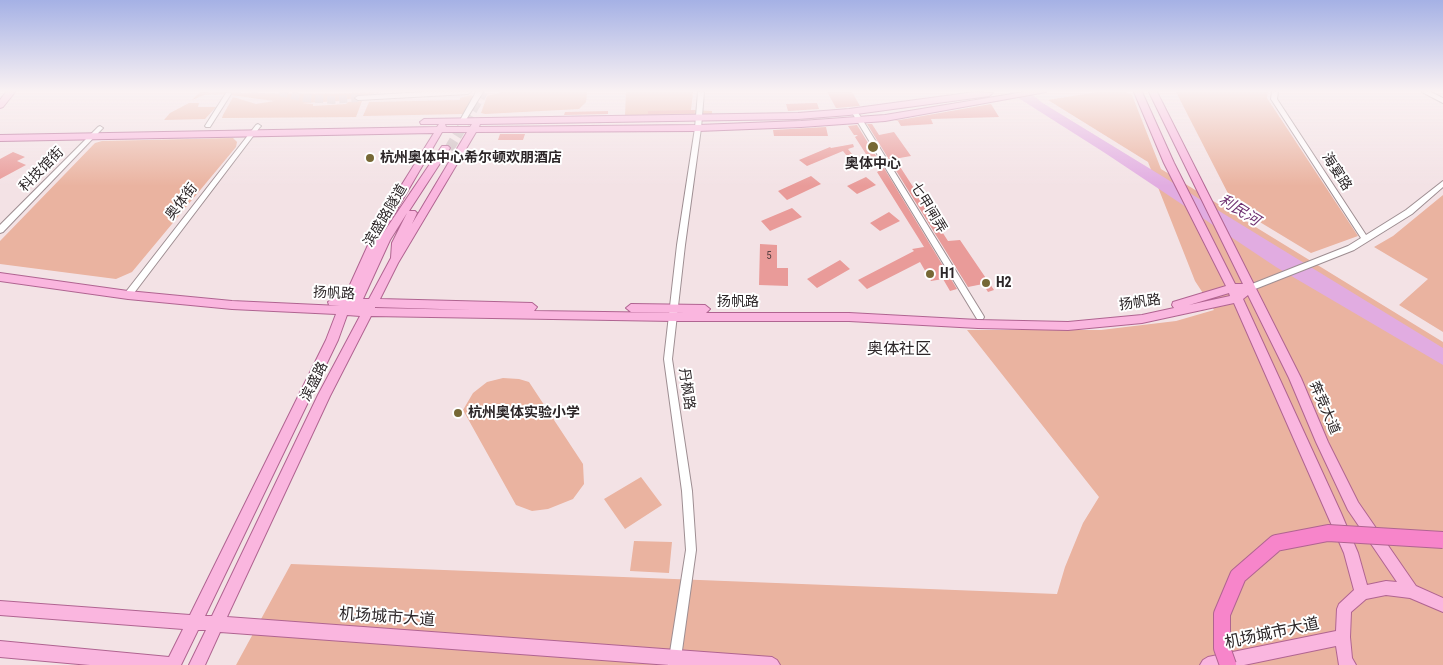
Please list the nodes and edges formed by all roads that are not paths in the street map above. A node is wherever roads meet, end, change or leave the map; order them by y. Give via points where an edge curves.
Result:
1 (210, 123) edge
2 (457, 123) edge
3 (466, 123) edge
4 (559, 123) edge
5 (698, 123) edge
6 (799, 123) edge
7 (862, 123) edge
8 (1152, 123) edge
9 (1169, 123) edge
10 (1290, 123) edge
11 (208, 126) junction
12 (442, 126) junction
13 (476, 126) junction
14 (698, 128) junction
15 (256, 129) junction
16 (97, 131) junction
17 (0, 132) edge
18 (0, 138) edge
19 (1443, 183) edge
20 (0, 230) edge
21 (1365, 239) junction
22 (394, 263) junction
23 (0, 271) edge
24 (0, 277) edge
25 (1250, 288) junction
26 (131, 291) junction
27 (1234, 293) junction
28 (349, 305) junction
29 (370, 307) junction
30 (674, 313) junction
31 (980, 318) junction
32 (1443, 540) edge
33 (1411, 591) junction
34 (1362, 593) junction
35 (1443, 604) edge
36 (0, 608) edge
37 (193, 622) junction
38 (219, 623) junction
39 (1342, 638) junction
40 (0, 649) edge
41 (674, 661) edge
42 (172, 665) edge
43 (197, 665) edge
44 (772, 665) edge
45 (1208, 665) edge
46 (1228, 665) edge
47 (1348, 665) edge

1 - 11 street
2 - 12 main road
3 - 13 main road
4 - 13 main road
5 - 14 street, 丹枫路
6 - 14 main road
7 - 31 street, 七甲闸弄
8 - 27 main road
9 - 25 main road, 奔竞大道
10 - 21 street, 海宴路
11 - 15 main road
11 - 16 main road
12 - 13 main road
12 - 15 main road
12 - 28 main road, 滨盛路 via 383,223 353,287
13 - 14 main road
13 - 22 main road, 滨盛路
14 - 30 street, 丹枫路
15 - 16 main road
15 - 26 street, 奥体街
16 - 17 main road
16 - 18 main road
16 - 20 street, 科技馆街
19 - 21 street, 扬帆路 via 1409,212
21 - 25 street, 扬帆路 via 1351,248
22 - 28 main road, 滨盛路隧道 via 397,243 405,224 447,149 385,239
22 - 29 main road, 滨盛路
23 - 26 main road
24 - 26 main road, 扬帆路
25 - 27 main road, 扬帆路
25 - 33 main road, 奔竞大道 via 1353,506
26 - 28 main road, 扬帆路 via 232,305
27 - 30 main road, 扬帆路 via 1206,306 1142,320 1068,326
27 - 31 main road via 1159,310 1082,319
27 - 34 main road via 1334,513 1351,553
28 - 29 main road, 扬帆路
28 - 37 main road, 滨盛路
29 - 30 main road, 扬帆路
29 - 38 main road, 滨盛路 via 324,395
30 - 31 main road via 868,312
30 - 41 street, 丹枫路 via 668,358 691,550
32 - 46 highway, bridge via 1328,533 1276,544 1238,576 1222,614 1222,648
33 - 34 main road via 1386,588
33 - 35 main road
34 - 39 main road via 1344,609
36 - 37 main road, 机场城市大道
37 - 38 main road, 机场城市大道
37 - 42 main road, 滨盛路
38 - 41 main road, 机场城市大道
38 - 43 main road, 滨盛路
39 - 45 main road, 机场城市大道
39 - 47 main road
40 - 42 main road
41 - 44 main road, 机场城市大道

